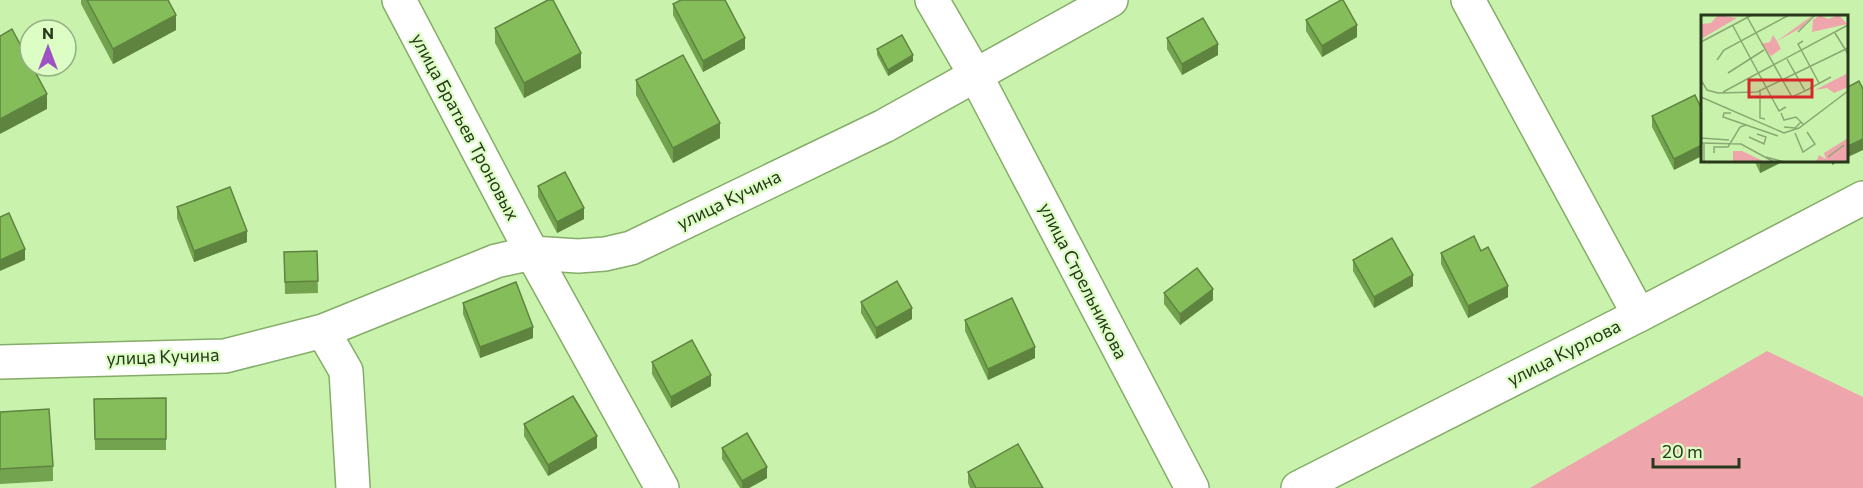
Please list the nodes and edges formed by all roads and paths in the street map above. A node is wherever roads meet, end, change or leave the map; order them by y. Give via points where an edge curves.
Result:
1 (399, 0) edge
2 (932, 0) edge
3 (1112, 0) edge
4 (1468, 0) edge
5 (976, 76) junction
6 (1863, 198) edge
7 (532, 253) junction
8 (1639, 315) junction
9 (323, 331) junction
10 (0, 362) edge
11 (1190, 487) edge
12 (353, 488) edge
13 (662, 488) edge
14 (1298, 488) edge

1 - 7 street, улица Братьев Троновых
2 - 5 street, улица Стрельникова
3 - 5 street, улица Кучина
4 - 8 street, улица Курлова
5 - 7 street, улица Кучина via 884,126 631,248 578,256
5 - 11 street, улица Стрельникова
6 - 8 street
7 - 9 street, улица Кучина via 496,261
7 - 13 street, улица Братьев Троновых
8 - 14 street, улица Курлова
9 - 10 street, улица Кучина via 225,356
9 - 12 street via 346,371

